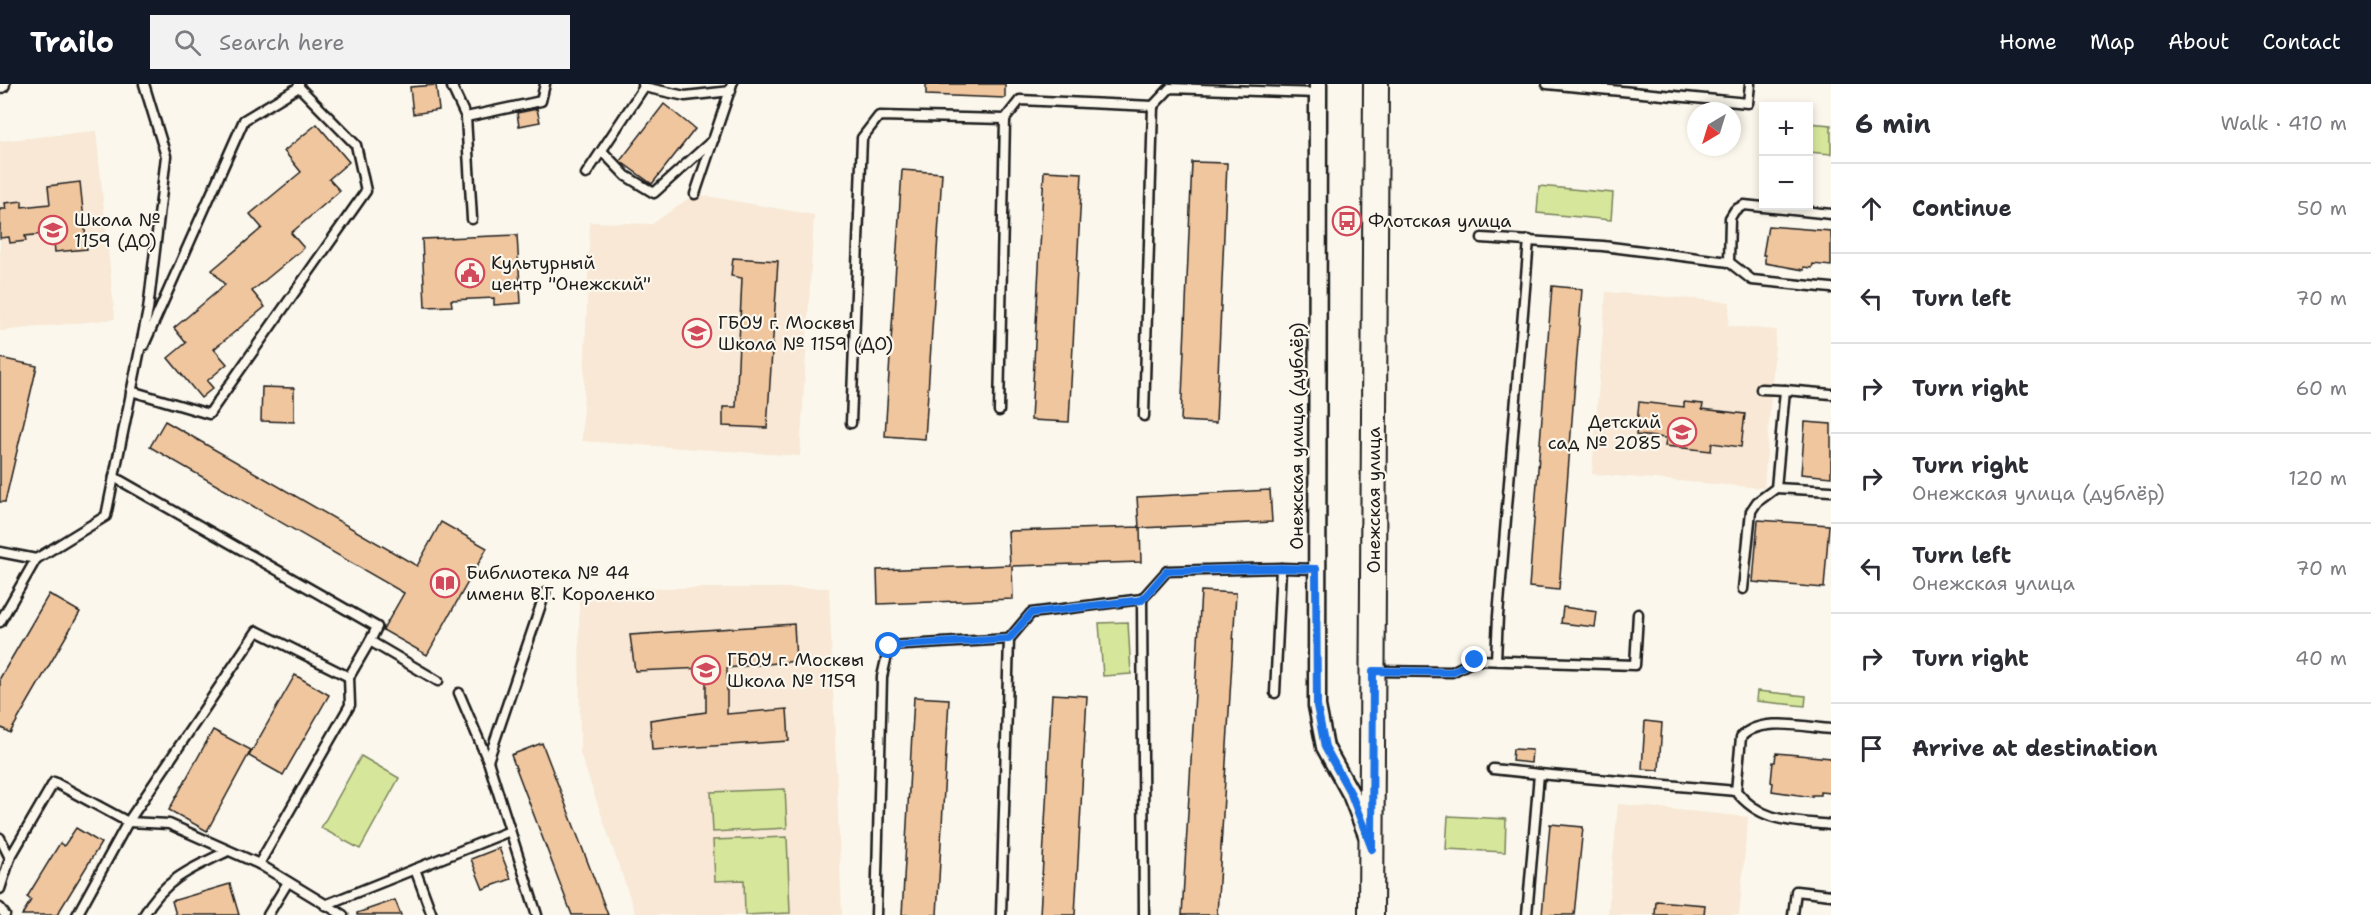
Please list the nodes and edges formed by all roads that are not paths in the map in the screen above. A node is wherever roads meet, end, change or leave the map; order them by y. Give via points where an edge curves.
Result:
1 (144, 84) edge
2 (454, 84) edge
3 (545, 84) edge
4 (1376, 84) edge
5 (1547, 84) edge
6 (1750, 84) edge
7 (299, 85) edge
8 (644, 86) edge
9 (732, 87) edge
10 (1318, 88) edge
11 (1153, 106) junction
12 (466, 117) junction
13 (1005, 119) junction
14 (714, 139) junction
15 (602, 151) junction
16 (586, 174) dead end
17 (695, 194) dead end
18 (1831, 214) edge
19 (472, 219) dead end
20 (1482, 238) dead end
21 (1528, 240) junction
22 (1729, 262) junction
23 (1831, 288) edge
24 (137, 362) junction
25 (1761, 389) dead end
26 (1785, 390) junction
27 (131, 391) junction
28 (1831, 394) edge
29 (999, 411) dead end
30 (1144, 416) dead end
31 (851, 423) dead end
32 (114, 477) junction
33 (1776, 488) junction
34 (1831, 491) edge
35 (0, 552) edge
36 (36, 559) junction
37 (1281, 568) junction
38 (1316, 569) junction
39 (1743, 589) dead end
40 (545, 593) dead end
41 (1142, 600) junction
42 (1638, 614) dead end
43 (0, 622) edge
44 (1009, 639) junction
45 (370, 641) junction
46 (1496, 660) junction
47 (1373, 671) junction
48 (349, 677) junction
49 (438, 681) dead end
50 (459, 693) dead end
51 (1275, 693) dead end
52 (1831, 729) edge
53 (488, 761) junction
54 (1493, 769) dead end
55 (1539, 774) junction
56 (1736, 790) junction
57 (128, 822) junction
58 (1831, 825) edge
59 (510, 831) junction
60 (0, 838) edge
61 (1372, 849) junction
62 (228, 850) junction
63 (10, 858) junction
64 (259, 864) junction
65 (415, 869) junction
66 (288, 882) junction
67 (0, 889) edge
68 (1831, 896) edge
69 (326, 905) junction
70 (0, 908) edge
71 (5, 915) edge
72 (77, 915) edge
73 (144, 915) edge
74 (268, 915) edge
75 (343, 915) edge
76 (432, 915) edge
77 (537, 915) edge
78 (876, 915) edge
79 (1001, 915) edge
80 (1143, 915) edge
81 (1371, 915) edge
82 (1527, 915) edge
83 (1793, 915) edge

1 - 24 lane via 166,156 148,310
2 - 12 lane
3 - 12 lane via 541,101
4 - 47 main road, Онежская улица
5 - 6 lane via 1748,103
7 - 24 lane via 244,120
7 - 27 lane via 356,145 366,191 209,414
8 - 9 lane via 685,96
8 - 15 lane
9 - 14 lane
10 - 11 lane via 1170,88
10 - 38 street, Онежская улица (дублёр)
11 - 13 lane via 1020,100
11 - 30 lane
12 - 19 lane
13 - 29 lane
13 - 31 lane via 879,116 862,138
14 - 15 lane via 654,193 626,176
14 - 17 lane
15 - 16 lane
18 - 22 lane via 1744,205 1730,218
20 - 21 lane
21 - 22 lane
21 - 46 lane
22 - 23 lane via 1752,280
24 - 27 lane
25 - 26 lane
26 - 28 lane
26 - 33 lane
27 - 32 lane
32 - 36 lane via 106,516
32 - 45 lane via 377,627
33 - 34 lane
33 - 39 lane via 1756,502 1751,511
35 - 36 lane
36 - 43 lane
37 - 38 lane
37 - 41 lane via 1167,571
37 - 51 lane
38 - 61 street, Онежская улица (дублёр) via 1317,706 1325,747 1351,794
40 - 53 lane
41 - 44 lane via 1031,613
41 - 80 lane
42 - 46 lane via 1635,665
44 - 78 lane via 889,646 882,677
44 - 79 lane
45 - 48 lane
45 - 49 lane
46 - 47 lane via 1475,660 1452,672
47 - 61 main road, Онежская улица
48 - 57 lane via 257,631
48 - 64 lane via 350,705
50 - 53 lane
52 - 56 lane via 1767,725 1747,731 1741,737
53 - 59 lane
54 - 55 lane
55 - 56 lane
55 - 82 lane
56 - 58 lane via 1743,800 1777,820
57 - 62 lane via 169,824
57 - 63 lane via 54,782
57 - 72 lane
59 - 65 lane
59 - 77 lane
60 - 63 lane
61 - 81 main road, Онежская улица
62 - 64 lane
62 - 73 lane via 180,874
63 - 67 lane
64 - 66 lane
65 - 69 lane
65 - 76 lane
66 - 69 lane
66 - 74 lane
68 - 83 lane via 1796,891
69 - 75 lane
70 - 71 lane

